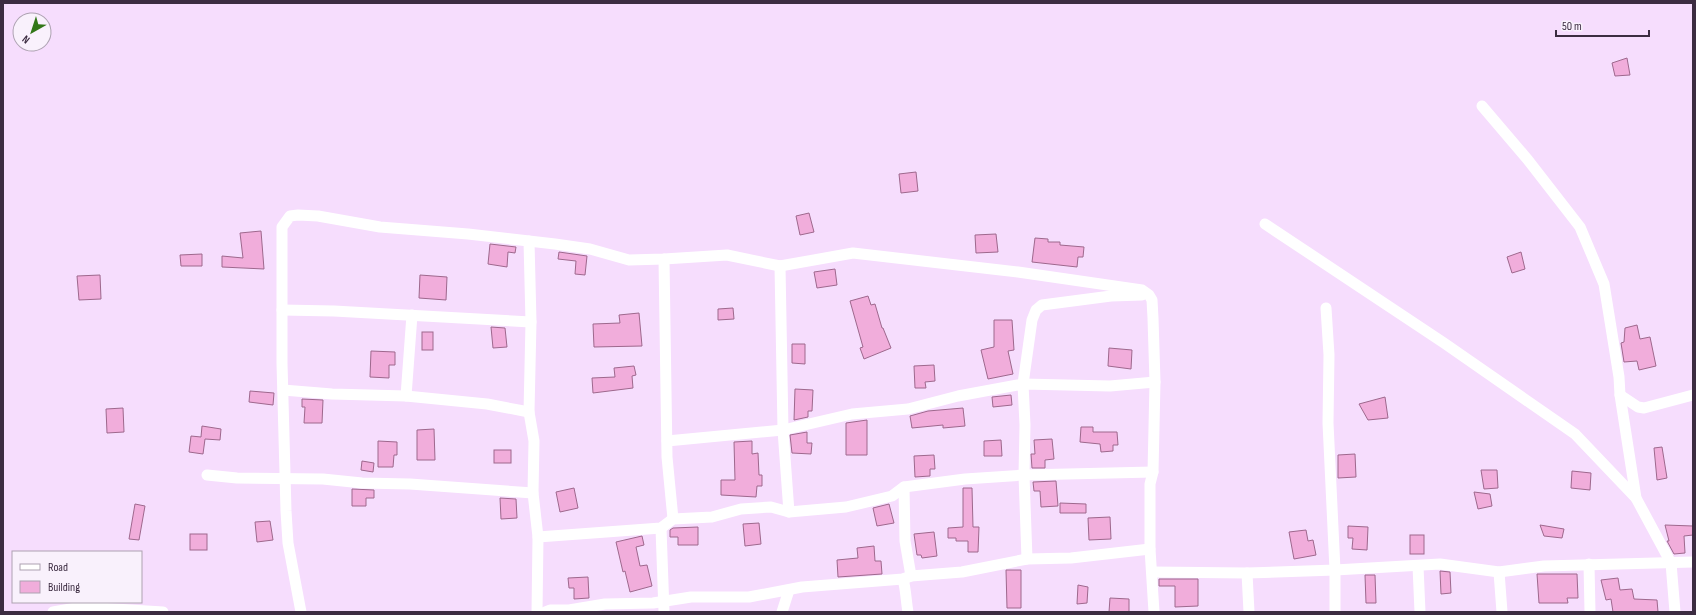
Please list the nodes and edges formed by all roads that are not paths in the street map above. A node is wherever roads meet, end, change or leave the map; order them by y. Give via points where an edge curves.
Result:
1 (1482, 106) dead end
2 (1265, 224) dead end
3 (529, 241) junction
4 (664, 259) junction
5 (780, 266) junction
6 (1149, 294) junction
7 (1326, 308) dead end
8 (282, 310) junction
9 (412, 315) junction
10 (531, 322) junction
11 (1155, 382) junction
12 (1023, 384) junction
13 (283, 390) junction
14 (1620, 395) junction
15 (406, 396) junction
16 (1693, 396) edge
17 (530, 412) junction
18 (783, 430) junction
19 (667, 441) junction
20 (1153, 472) junction
21 (207, 475) dead end
22 (1024, 475) junction
23 (285, 478) junction
24 (904, 487) junction
25 (533, 493) junction
26 (1636, 498) junction
27 (789, 512) junction
28 (673, 519) junction
29 (661, 528) junction
30 (538, 537) junction
31 (1150, 549) junction
32 (1027, 559) junction
33 (1693, 562) edge
34 (1671, 563) junction
35 (1589, 564) junction
36 (1418, 566) junction
37 (1335, 570) junction
38 (1152, 572) junction
39 (1499, 572) junction
40 (1247, 573) junction
41 (907, 577) junction
42 (789, 590) junction
43 (664, 606) edge
44 (53, 612) edge
45 (163, 612) edge
46 (301, 612) edge
47 (537, 612) edge
48 (544, 612) edge
49 (782, 612) edge
50 (908, 612) edge
51 (1154, 612) edge
52 (1249, 612) edge
53 (1335, 612) edge
54 (1420, 612) edge
55 (1502, 612) edge
56 (1590, 612) edge
57 (1675, 612) edge

1 - 14 street via 1580,227 1604,284
2 - 26 street via 1575,434
3 - 4 street via 590,249 629,260
3 - 8 street via 380,227 318,216 290,216 282,227
3 - 10 street
4 - 5 street via 726,255
4 - 19 street
5 - 6 street via 852,253 1101,283 1142,290
5 - 18 street
6 - 11 street via 1152,300
6 - 12 street via 1042,305 1036,310 1032,320
7 - 37 street
8 - 9 street
8 - 13 street
9 - 10 street
9 - 15 street
10 - 17 street
11 - 12 street via 1110,386
11 - 20 street
12 - 18 street via 958,396 908,409 852,414
12 - 22 street
13 - 15 street
13 - 23 street
14 - 16 street via 1644,408
14 - 26 street
15 - 17 street via 487,404
17 - 25 street via 534,441
18 - 19 street
18 - 27 street
19 - 28 street
20 - 22 street
20 - 31 street via 1150,484
21 - 23 street
22 - 24 street
22 - 32 street
23 - 25 street
23 - 46 street via 288,544
24 - 27 street via 892,496 853,505
24 - 41 street
25 - 30 street
26 - 34 street
27 - 28 street via 771,507 741,509 712,517
28 - 29 street
29 - 30 street
29 - 43 street
30 - 47 street
31 - 32 street via 1071,558
31 - 38 street
32 - 41 street via 962,572
33 - 34 street
34 - 35 street
34 - 57 street
35 - 39 street
35 - 56 street
36 - 37 street
36 - 39 street via 1440,564
36 - 54 street
37 - 40 street
37 - 53 street
38 - 40 street
38 - 51 street
39 - 55 street
40 - 52 street
41 - 42 street
41 - 50 street via 905,598
42 - 43 street via 749,597 691,597
42 - 49 street
43 - 48 street via 653,603 605,604
44 - 45 street via 82,607

